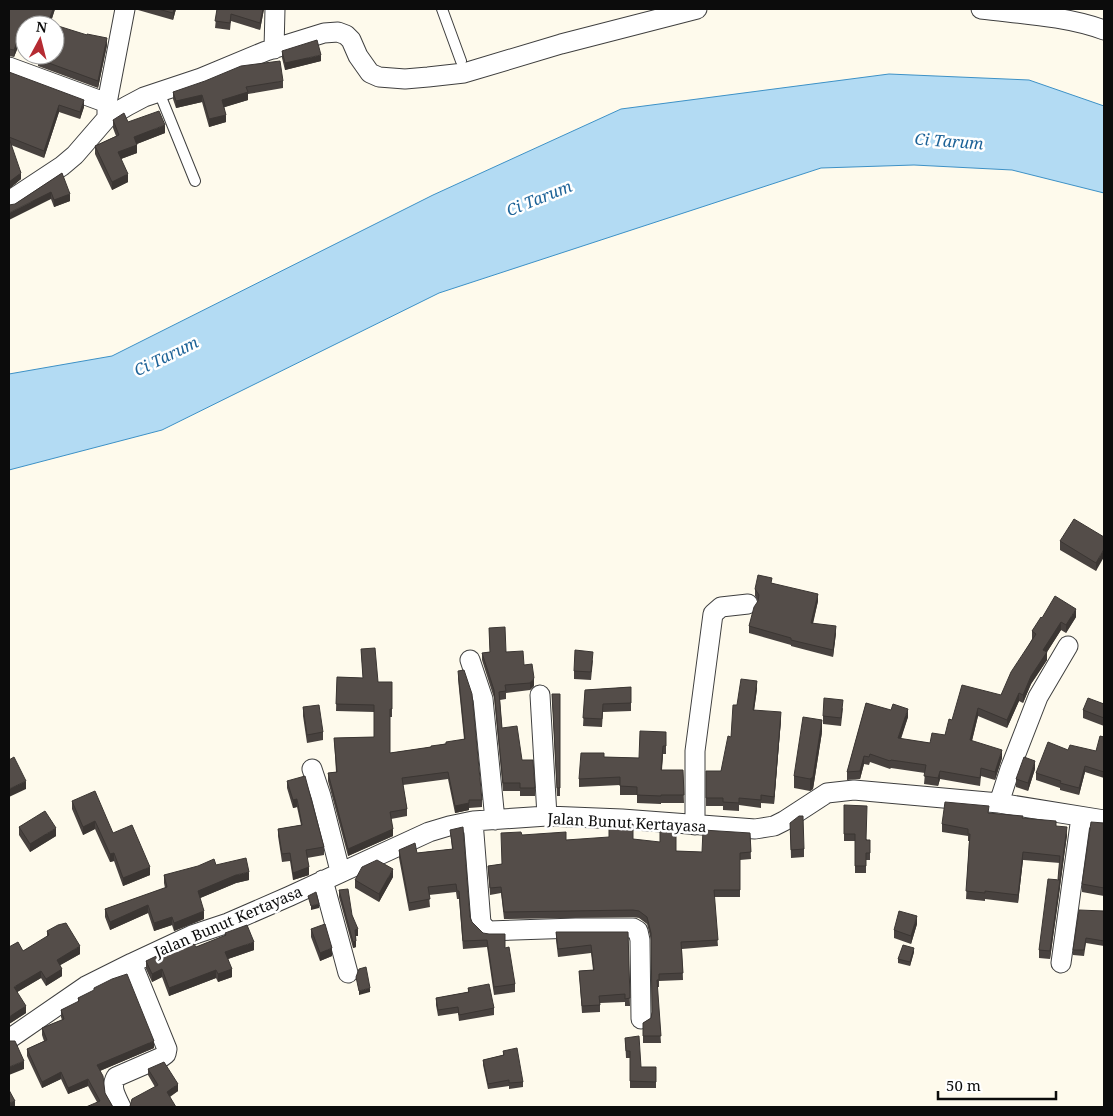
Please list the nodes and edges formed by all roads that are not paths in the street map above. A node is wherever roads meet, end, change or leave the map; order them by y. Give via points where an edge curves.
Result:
1 (125, 9) edge
2 (275, 9) edge
3 (442, 9) edge
4 (698, 9) edge
5 (981, 9) edge
6 (1104, 30) edge
7 (274, 49) junction
8 (461, 61) dead end
9 (9, 68) edge
10 (159, 92) junction
11 (107, 110) junction
12 (194, 181) dead end
13 (9, 202) edge
14 (748, 604) dead end
15 (1068, 646) dead end
16 (470, 660) dead end
17 (540, 695) dead end
18 (312, 769) dead end
19 (1000, 803) junction
20 (547, 816) junction
21 (1082, 816) junction
22 (494, 820) junction
23 (1104, 820) edge
24 (473, 821) junction
25 (695, 825) junction
26 (340, 871) junction
27 (323, 880) junction
28 (132, 963) junction
29 (1061, 963) dead end
30 (348, 973) dead end
31 (641, 1018) dead end
32 (9, 1040) edge
33 (121, 1107) edge

1 - 11 street
2 - 7 street
3 - 8 lane
4 - 7 street via 464,73 428,77 405,79 370,73 346,34 338,32 324,33
5 - 6 street via 1092,25
7 - 10 street
9 - 11 street
10 - 11 street via 127,106
10 - 12 lane
11 - 13 street via 75,155
14 - 25 street via 721,607 713,614 695,751
15 - 19 street via 1038,697
16 - 22 street via 483,699
17 - 20 street
18 - 26 street
19 - 21 street, Jalan Bunut Kertayasa
19 - 25 street, Jalan Bunut Kertayasa via 854,790 827,793 774,826 755,829
20 - 22 street, Jalan Bunut Kertayasa
20 - 25 street, Jalan Bunut Kertayasa via 622,818
21 - 23 street, Jalan Bunut Kertayasa
21 - 29 street
22 - 24 street, Jalan Bunut Kertayasa
24 - 26 street, Jalan Bunut Kertayasa via 429,832
24 - 31 street via 481,923 486,929 633,928 640,940
26 - 27 street, Jalan Bunut Kertayasa
27 - 28 street, Jalan Bunut Kertayasa
27 - 30 street
28 - 32 street, Jalan Bunut Kertayasa via 86,986
28 - 33 street via 167,1049 162,1057 116,1077 112,1084

